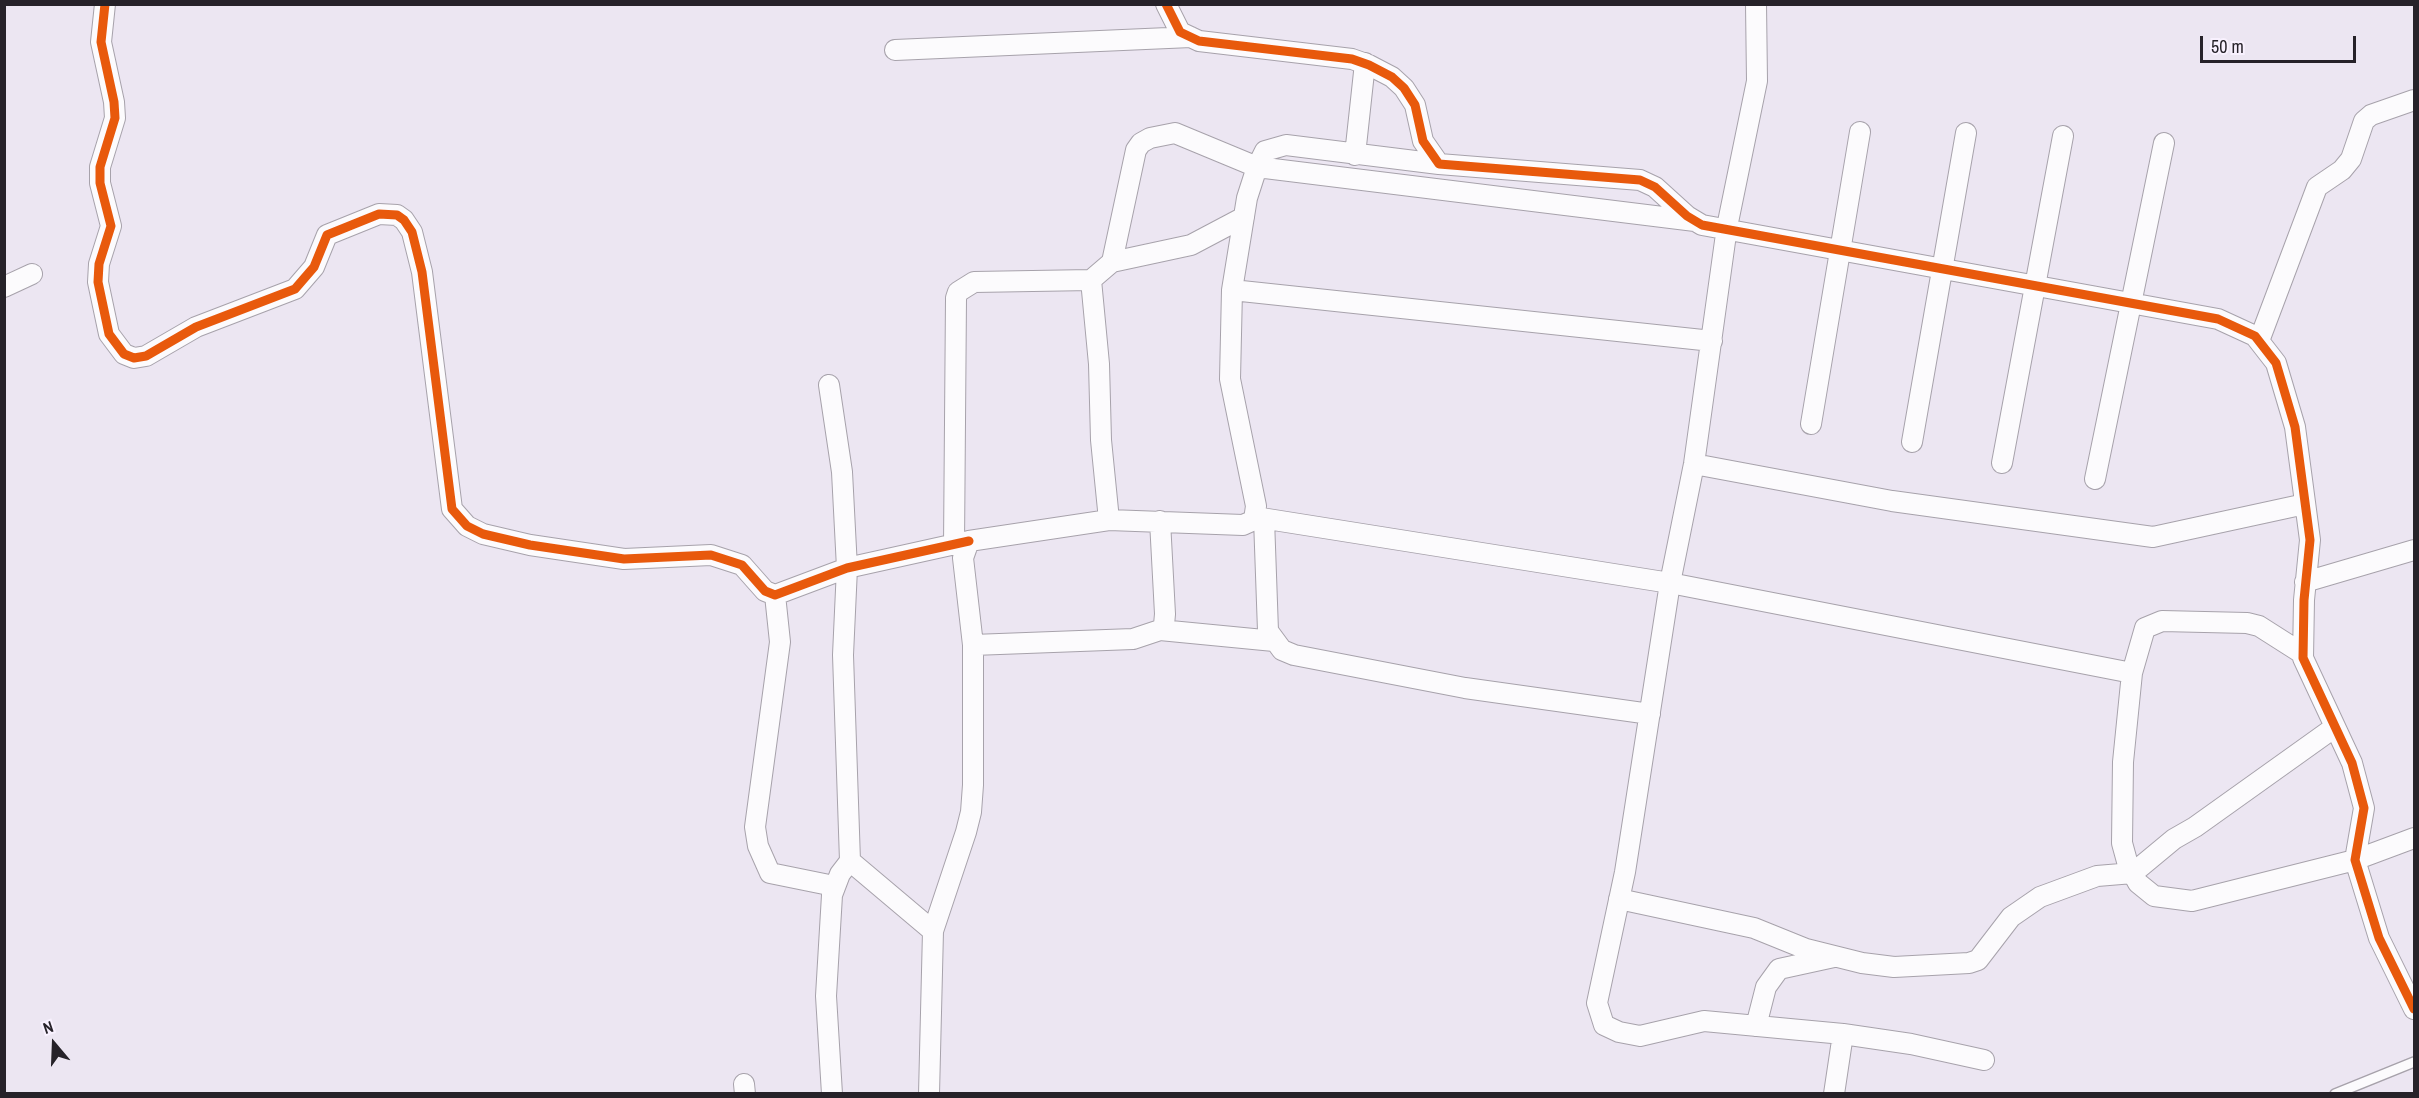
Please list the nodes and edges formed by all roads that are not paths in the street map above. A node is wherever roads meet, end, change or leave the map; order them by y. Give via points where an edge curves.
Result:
1 (105, 4) edge
2 (1166, 4) edge
3 (1756, 4) edge
4 (1191, 37) junction
5 (895, 50) dead end
6 (1365, 63) junction
7 (2415, 100) edge
8 (1860, 132) dead end
9 (1966, 133) dead end
10 (2063, 136) dead end
11 (2164, 143) dead end
12 (1355, 155) junction
13 (1439, 164) junction
14 (1257, 166) junction
15 (1244, 217) junction
16 (1696, 221) junction
17 (1727, 227) junction
18 (1839, 249) junction
19 (1112, 262) junction
20 (1943, 268) junction
21 (32, 274) dead end
22 (1091, 280) junction
23 (2034, 285) junction
24 (4, 287) edge
25 (1232, 290) junction
26 (2129, 303) junction
27 (1712, 341) junction
28 (2259, 341) junction
29 (829, 385) dead end
30 (1810, 424) dead end
31 (1912, 442) dead end
32 (2001, 463) dead end
33 (1694, 464) junction
34 (2095, 479) dead end
35 (2305, 504) junction
36 (1260, 518) junction
37 (1109, 520) junction
38 (1160, 521) junction
39 (961, 543) junction
40 (2415, 550) edge
41 (846, 568) junction
42 (2305, 582) junction
43 (1670, 583) junction
44 (775, 595) junction
45 (1160, 630) junction
46 (1274, 641) junction
47 (973, 645) junction
48 (2303, 654) junction
49 (2132, 673) junction
50 (1650, 714) junction
51 (2335, 727) junction
52 (2415, 838) edge
53 (2355, 860) junction
54 (850, 861) junction
55 (2133, 873) junction
56 (834, 886) junction
57 (1619, 899) junction
58 (933, 931) junction
59 (1839, 956) junction
60 (2415, 1009) edge
61 (1756, 1026) junction
62 (1843, 1034) junction
63 (1984, 1060) dead end
64 (2415, 1062) edge
65 (832, 1094) edge
66 (929, 1094) edge
67 (1834, 1094) edge
68 (2335, 1094) edge

1 - 44 street via 101,42 115,118 100,167 111,226 99,264 98,282 109,334 124,354 134,358 146,356 196,327 295,289 314,267 327,235 379,214 397,215 412,232 422,272 452,509 467,526 483,534 530,545 624,559 691,554 720,557 742,565 765,591
2 - 4 street via 1180,32
3 - 17 street via 1757,81
4 - 5 street
4 - 6 street
6 - 12 street
6 - 13 street via 1404,88 1414,105 1423,141
7 - 28 street via 2364,121 2351,159 2317,187
8 - 18 street
9 - 20 street
10 - 23 street
11 - 26 street
12 - 13 street
12 - 14 street via 1286,145 1265,151
13 - 16 street via 1640,180 1655,187
14 - 15 street
14 - 16 street
14 - 19 street via 1175,133 1159,134 1141,143 1136,150
15 - 19 street via 1191,245
15 - 25 street
16 - 17 street
17 - 18 street
17 - 27 street
18 - 20 street
18 - 30 street
19 - 22 street
20 - 23 street
20 - 31 street
21 - 24 street
22 - 37 street
22 - 39 street via 974,282 958,292
23 - 26 street
23 - 32 street
25 - 27 street
25 - 36 street via 1230,379
26 - 28 street via 2218,319
26 - 34 street
27 - 33 street
28 - 35 street via 2276,363 2295,427
29 - 41 street via 842,472
33 - 35 street via 1892,501 2153,537
33 - 43 street
35 - 42 street via 2310,540
36 - 38 street via 1243,525
36 - 43 street
36 - 46 street via 1268,631
37 - 38 street
37 - 39 street
38 - 45 street via 1165,614
39 - 41 street
39 - 47 street
40 - 42 street
41 - 44 street
41 - 54 street via 843,655
42 - 48 street
43 - 49 street
43 - 50 street
44 - 56 street via 780,642 755,827 758,846 770,873
45 - 46 street
45 - 47 street via 1133,639
46 - 50 street via 1294,655 1465,688
47 - 58 street via 971,812
48 - 49 street via 2259,626 2247,623 2162,621 2145,628
48 - 51 street
49 - 55 street via 2123,762 2122,843
50 - 57 street
51 - 53 street via 2352,763 2364,808
51 - 55 street via 2174,839
52 - 53 street
53 - 55 street via 2192,901 2154,896 2138,883
53 - 60 street via 2379,938
54 - 56 street
54 - 58 street
55 - 59 street via 2097,876 2040,897 2011,917 1978,960 1969,963 1894,967
56 - 65 street via 826,996
57 - 59 street via 1754,928 1806,949
57 - 61 street via 1597,1003 1604,1025 1641,1036 1704,1021
58 - 66 street
59 - 61 street via 1779,969 1766,987
61 - 62 street
62 - 63 street
62 - 67 street
64 - 68 lane

